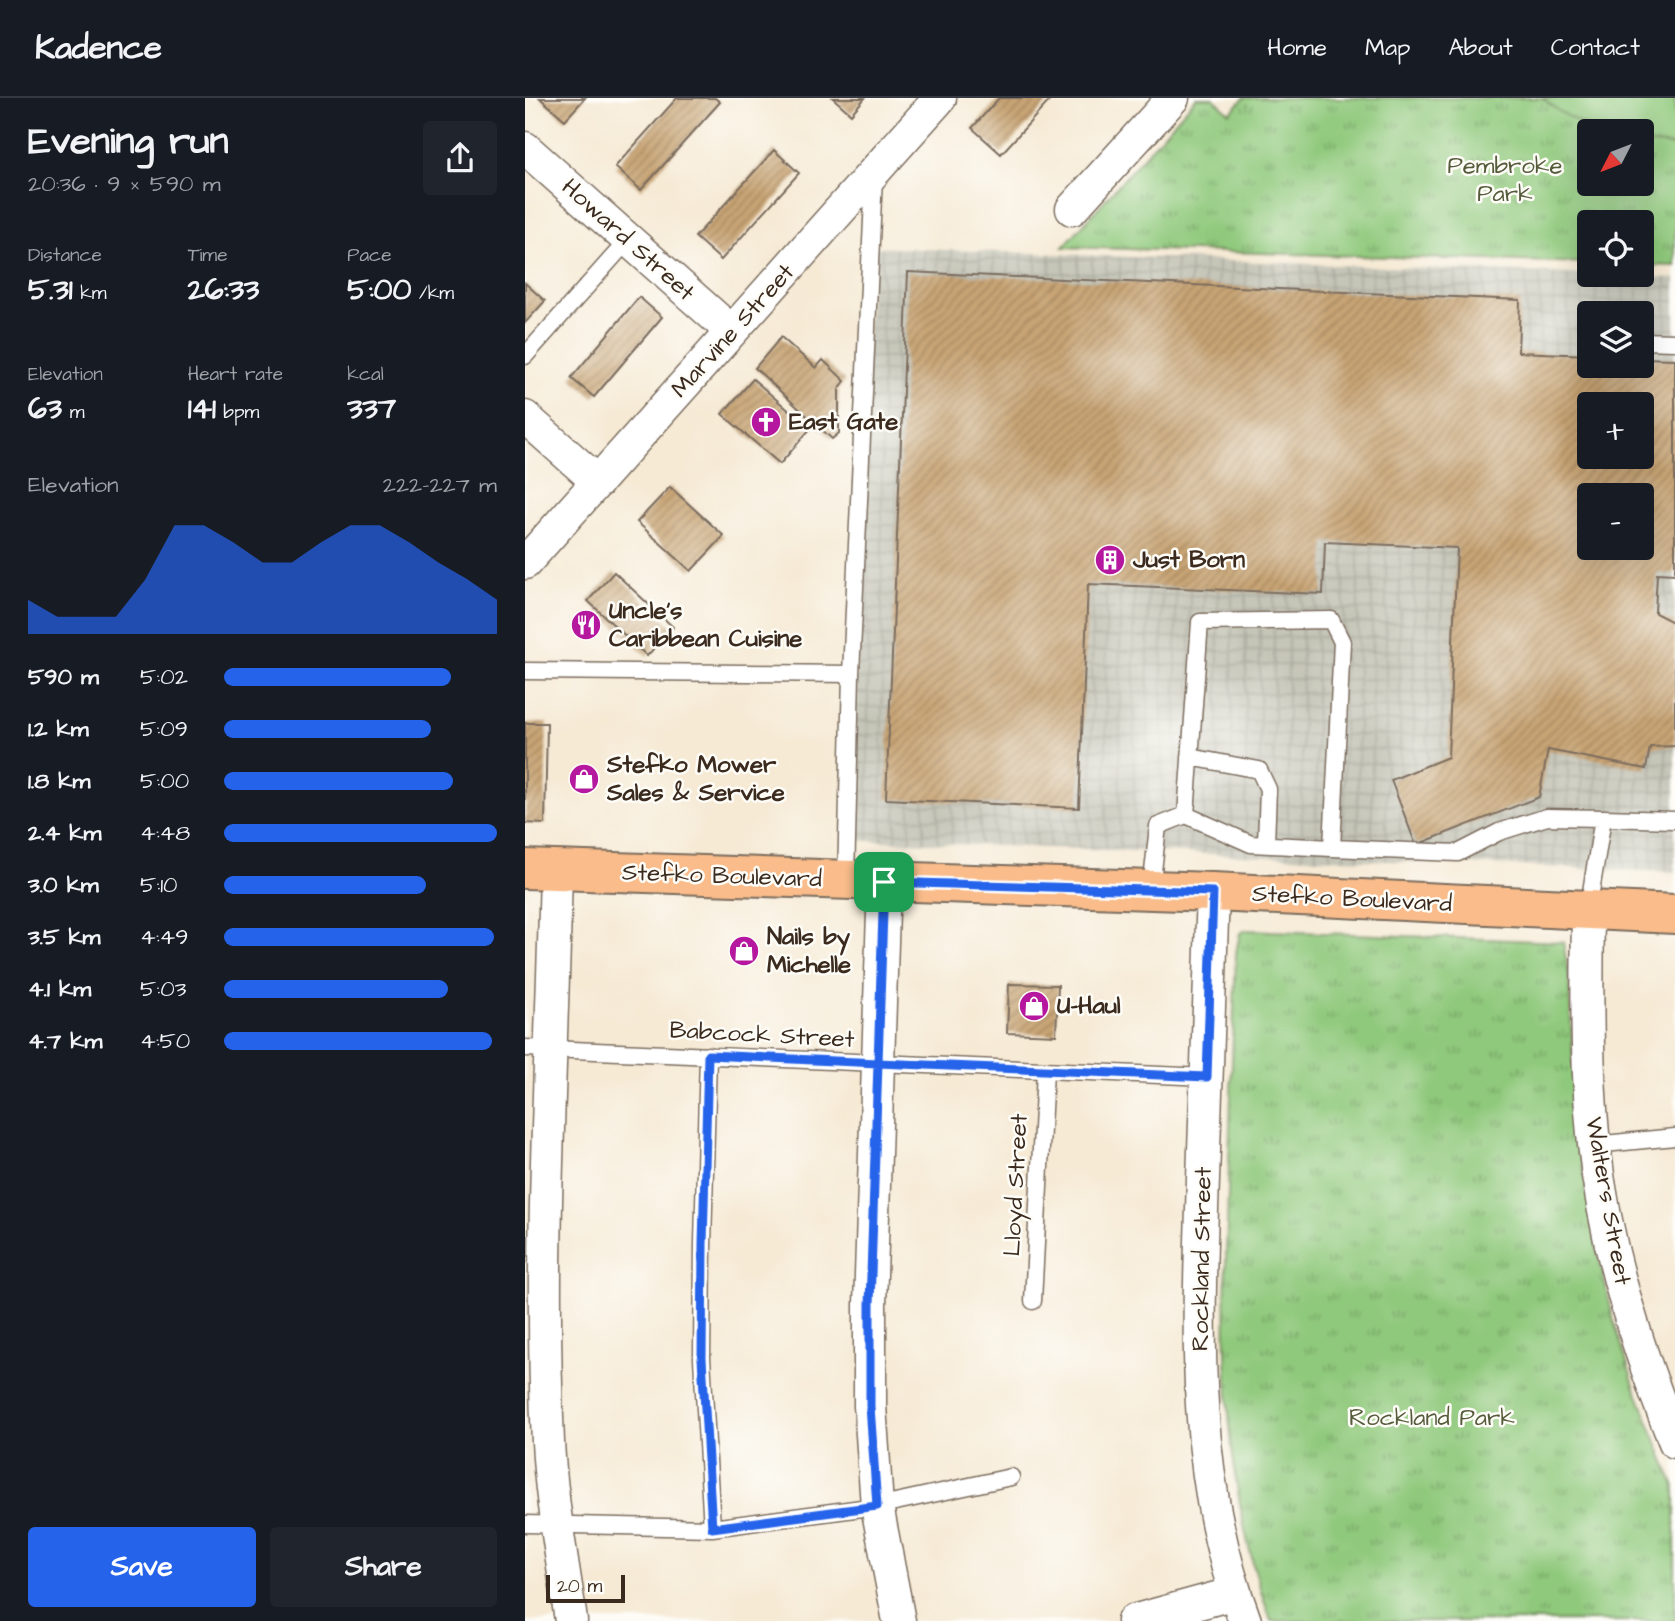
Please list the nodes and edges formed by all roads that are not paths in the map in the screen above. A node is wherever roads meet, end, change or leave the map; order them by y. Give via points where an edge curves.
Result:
1 (940, 98) edge
2 (1173, 98) edge
3 (525, 148) edge
4 (874, 174) junction
5 (1072, 209) dead end
6 (628, 240) junction
7 (731, 331) junction
8 (1654, 341) edge
9 (1675, 342) edge
10 (525, 356) edge
11 (525, 417) edge
12 (598, 482) junction
13 (525, 563) edge
14 (525, 671) edge
15 (852, 674) junction
16 (1190, 757) junction
17 (1186, 815) junction
18 (1603, 818) junction
19 (1675, 820) edge
20 (1266, 845) junction
21 (1332, 848) junction
22 (540, 869) edge
23 (846, 880) junction
24 (884, 882) junction
25 (1151, 890) junction
26 (1213, 892) junction
27 (1588, 910) junction
28 (1675, 914) edge
29 (538, 1048) edge
30 (708, 1055) junction
31 (878, 1063) junction
32 (1045, 1071) junction
33 (1207, 1077) junction
34 (1675, 1137) edge
35 (1594, 1145) junction
36 (1033, 1301) dead end
37 (1675, 1442) edge
38 (1010, 1478) dead end
39 (877, 1506) junction
40 (525, 1524) edge
41 (558, 1525) junction
42 (712, 1528) junction
43 (1240, 1607) edge
44 (571, 1621) edge
45 (899, 1621) edge
46 (1133, 1621) edge

1 - 4 street, Marvine Street
2 - 5 street
3 - 6 street, Howard Street
4 - 7 street, Marvine Street
4 - 15 lane
6 - 7 street, Howard Street
6 - 10 lane
7 - 12 street, Marvine Street
8 - 9 lane
11 - 12 street
12 - 13 street, Marvine Street
14 - 15 lane
15 - 23 lane
16 - 17 lane
16 - 20 lane via 1259,770 1268,789
16 - 21 lane via 1200,622 1331,620 1342,642
17 - 20 lane via 1251,844
17 - 25 lane via 1158,826
18 - 19 lane
18 - 21 lane via 1548,817 1499,832 1458,853
18 - 27 lane
20 - 21 lane
22 - 23 main road, Stefko Boulevard
22 - 29 street
23 - 24 main road, Stefko Boulevard
24 - 25 main road, Stefko Boulevard
24 - 31 street
25 - 26 main road, Stefko Boulevard
26 - 27 main road, Stefko Boulevard
26 - 33 street, Rockland Street
27 - 28 main road, Stefko Boulevard
27 - 35 street, Walters Street
29 - 30 lane, Babcock Street
29 - 41 street via 545,1366
30 - 31 lane, Babcock Street
30 - 42 lane via 702,1358
31 - 32 lane, Babcock Street
31 - 39 street via 870,1305 870,1406
32 - 33 lane, Babcock Street
32 - 36 lane, Lloyd Street
33 - 43 street, Rockland Street via 1199,1290 1201,1410 1213,1507
34 - 35 lane
35 - 37 street, Walters Street via 1622,1286
38 - 39 lane
39 - 42 lane
39 - 45 street
40 - 41 lane
41 - 42 lane
41 - 44 street
43 - 46 street

